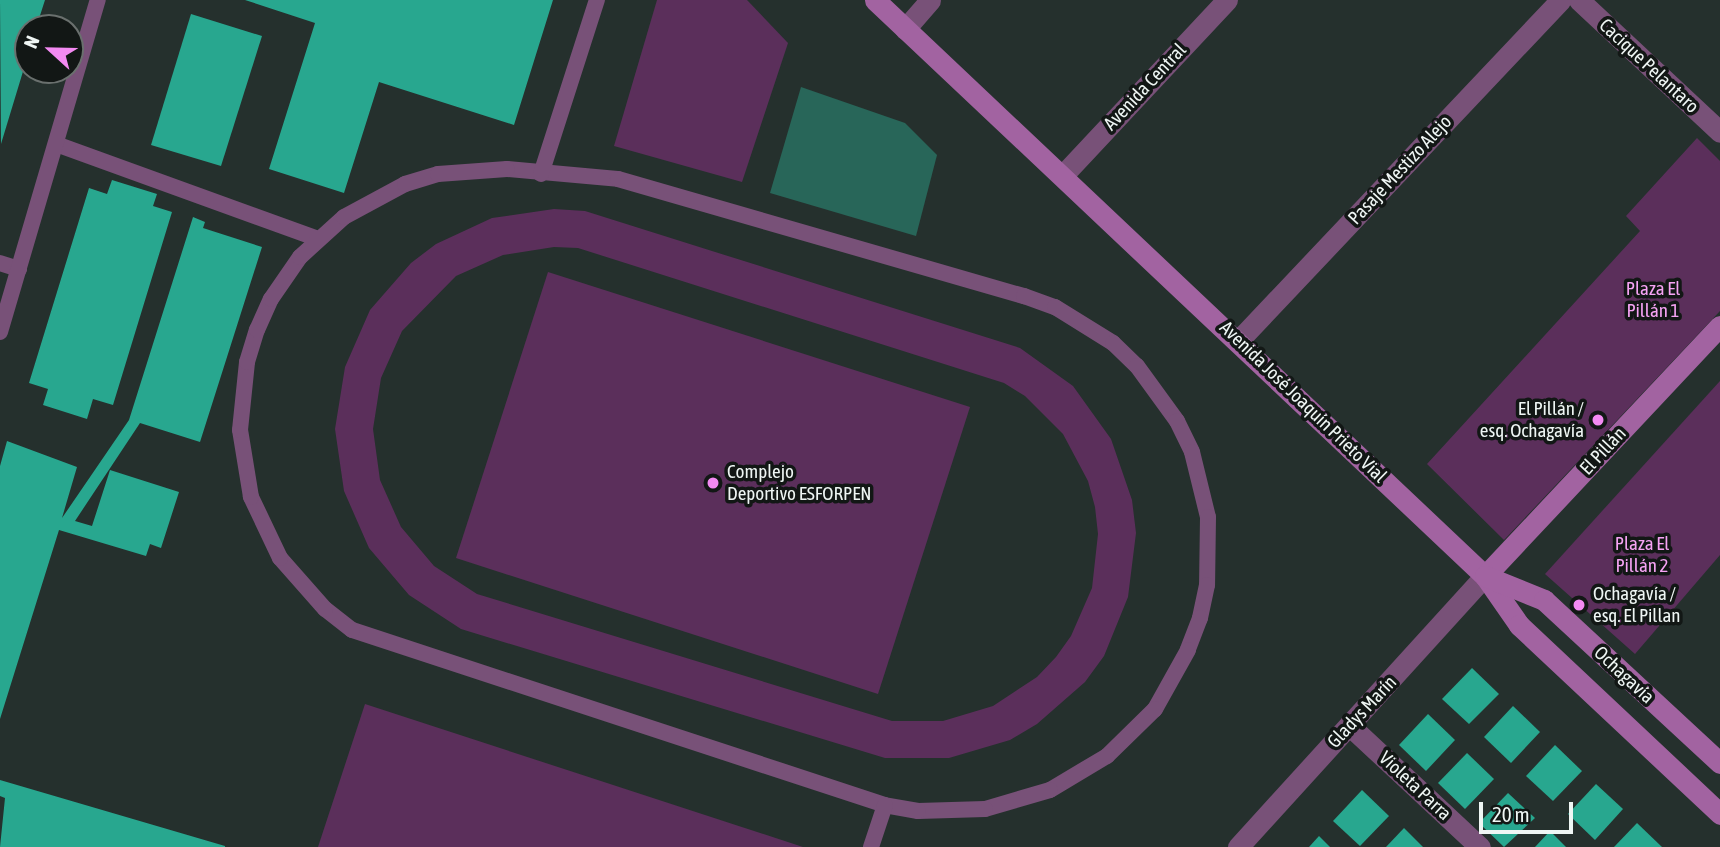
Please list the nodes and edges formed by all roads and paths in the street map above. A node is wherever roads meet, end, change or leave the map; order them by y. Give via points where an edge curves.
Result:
1 (98, 0) edge
2 (597, 0) edge
3 (875, 0) edge
4 (930, 0) edge
5 (1227, 0) edge
6 (1562, 0) edge
7 (1579, 0) edge
8 (905, 29) junction
9 (1720, 132) edge
10 (56, 144) junction
11 (541, 174) junction
12 (1063, 175) junction
13 (318, 239) junction
14 (0, 263) edge
15 (19, 269) junction
16 (1720, 326) edge
17 (0, 331) edge
18 (1239, 340) junction
19 (1485, 576) junction
20 (1349, 725) junction
21 (1720, 763) edge
22 (885, 805) junction
23 (1720, 814) edge
24 (871, 847) edge
25 (1238, 847) edge
26 (1480, 847) edge

1 - 10 lane
2 - 11 lane
3 - 8 main road, Avenida José Joaquín Prieto Vial
4 - 8 street
5 - 12 street, Avenida Central
6 - 18 street, Pasaje Mestizo Alejo
7 - 9 street, Cacique Pelantaro
8 - 12 main road, Avenida José Joaquín Prieto Vial
10 - 13 lane
10 - 15 lane
11 - 13 lane via 507,169 438,174 373,198
11 - 22 lane via 618,179 1055,307 1138,366 1177,421 1202,484 1208,517 1207,585 1188,650 1155,709 1107,756 1039,794 985,809 952,812
12 - 18 main road, Avenida José Joaquín Prieto Vial
13 - 22 lane via 285,277 257,330 243,384 240,430 251,497 264,528 309,594 352,630
14 - 15 lane
15 - 17 lane
16 - 19 main road, El Pillán
18 - 19 main road, Avenida José Joaquín Prieto Vial
19 - 20 street, Gladys Marín
19 - 21 main road, Ochagavía via 1544,600
19 - 23 main road, Avenida José Joaquín Prieto Vial via 1519,625
20 - 25 street, Gladys Marín
20 - 26 street, Violeta Parra
22 - 24 lane

